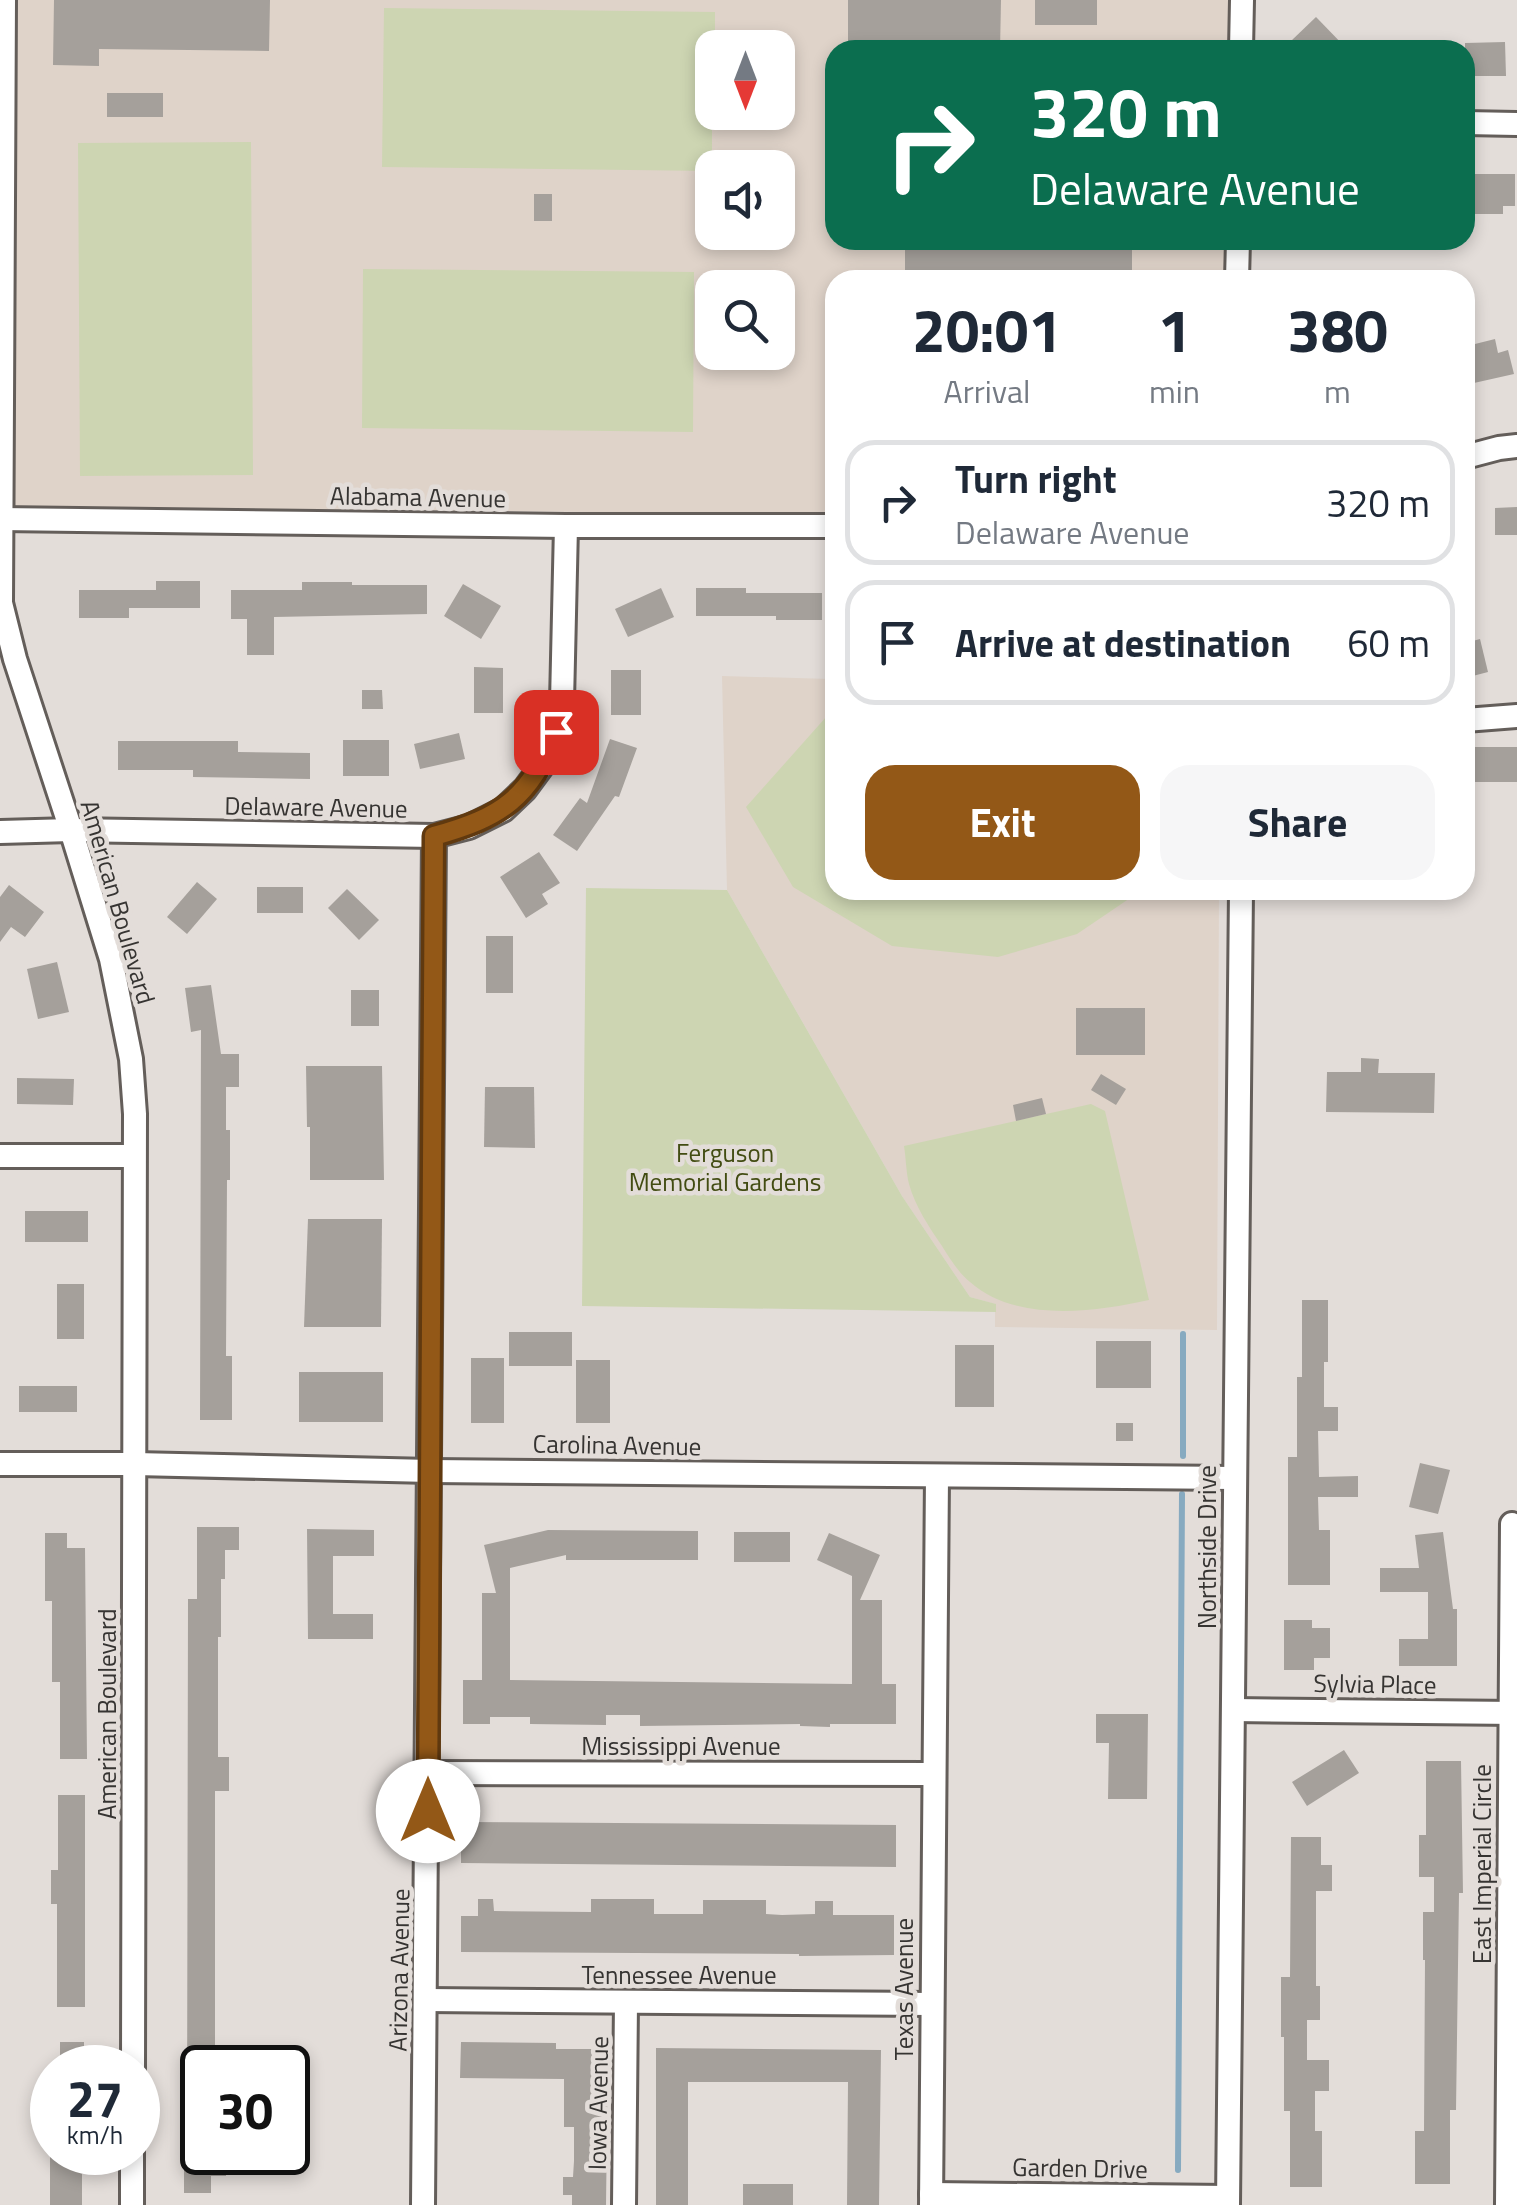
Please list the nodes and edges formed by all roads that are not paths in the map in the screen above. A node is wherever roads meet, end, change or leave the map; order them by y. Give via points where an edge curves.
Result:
1 (4, 0) edge
2 (1242, 0) edge
3 (1241, 40) edge
4 (1475, 123) edge
5 (1517, 124) edge
6 (2, 169) edge
7 (1517, 446) edge
8 (1475, 454) edge
9 (0, 519) edge
10 (566, 526) junction
11 (825, 526) edge
12 (1517, 716) edge
13 (1475, 719) edge
14 (71, 830) junction
15 (0, 832) edge
16 (434, 836) junction
17 (1241, 900) edge
18 (0, 1156) edge
19 (134, 1156) junction
20 (0, 1464) edge
21 (135, 1464) junction
22 (430, 1471) junction
23 (937, 1476) junction
24 (1234, 1478) junction
25 (1512, 1524) dead end
26 (1233, 1710) junction
27 (1514, 1714) edge
28 (428, 1773) junction
29 (934, 1774) junction
30 (426, 2000) junction
31 (626, 2002) junction
32 (931, 2004) junction
33 (132, 2045) edge
34 (1512, 2161) edge
35 (132, 2175) edge
36 (931, 2200) edge
37 (1228, 2201) edge
38 (132, 2205) edge
39 (423, 2205) edge
40 (624, 2205) edge
41 (1507, 2205) edge

1 - 6 street, American Boulevard
2 - 3 street
4 - 5 street
6 - 9 street, American Boulevard
7 - 8 street
9 - 10 street, Alabama Avenue
9 - 14 street, American Boulevard via 0,603
10 - 11 street, Alabama Avenue
10 - 16 street, Delaware Avenue via 562,702 550,749 503,810
12 - 13 street
14 - 15 street, Delaware Avenue
14 - 16 street, Delaware Avenue
14 - 19 street, American Boulevard via 111,958 132,1060
16 - 22 street, Arizona Avenue
17 - 24 street, Northside Drive
18 - 19 street
19 - 21 street, American Boulevard
20 - 21 street, Carolina Avenue
21 - 22 street, Carolina Avenue
21 - 33 street, American Boulevard
22 - 23 street, Carolina Avenue
22 - 28 street, Arizona Avenue
23 - 24 street, Carolina Avenue
23 - 29 street, Texas Avenue
24 - 26 street, Northside Drive
25 - 27 street, East Imperial Circle
26 - 27 street, Sylvia Place
26 - 37 street, Northside Drive
27 - 34 street, East Imperial Circle
28 - 29 street, Mississippi Avenue
28 - 30 street, Arizona Avenue
29 - 32 street, Texas Avenue
30 - 31 street, Tennessee Avenue
30 - 39 street, Arizona Avenue
31 - 32 street, Tennessee Avenue
31 - 40 street, Iowa Avenue
32 - 36 street, Texas Avenue
34 - 41 street, East Imperial Circle
35 - 38 street
36 - 37 street, Garden Drive

